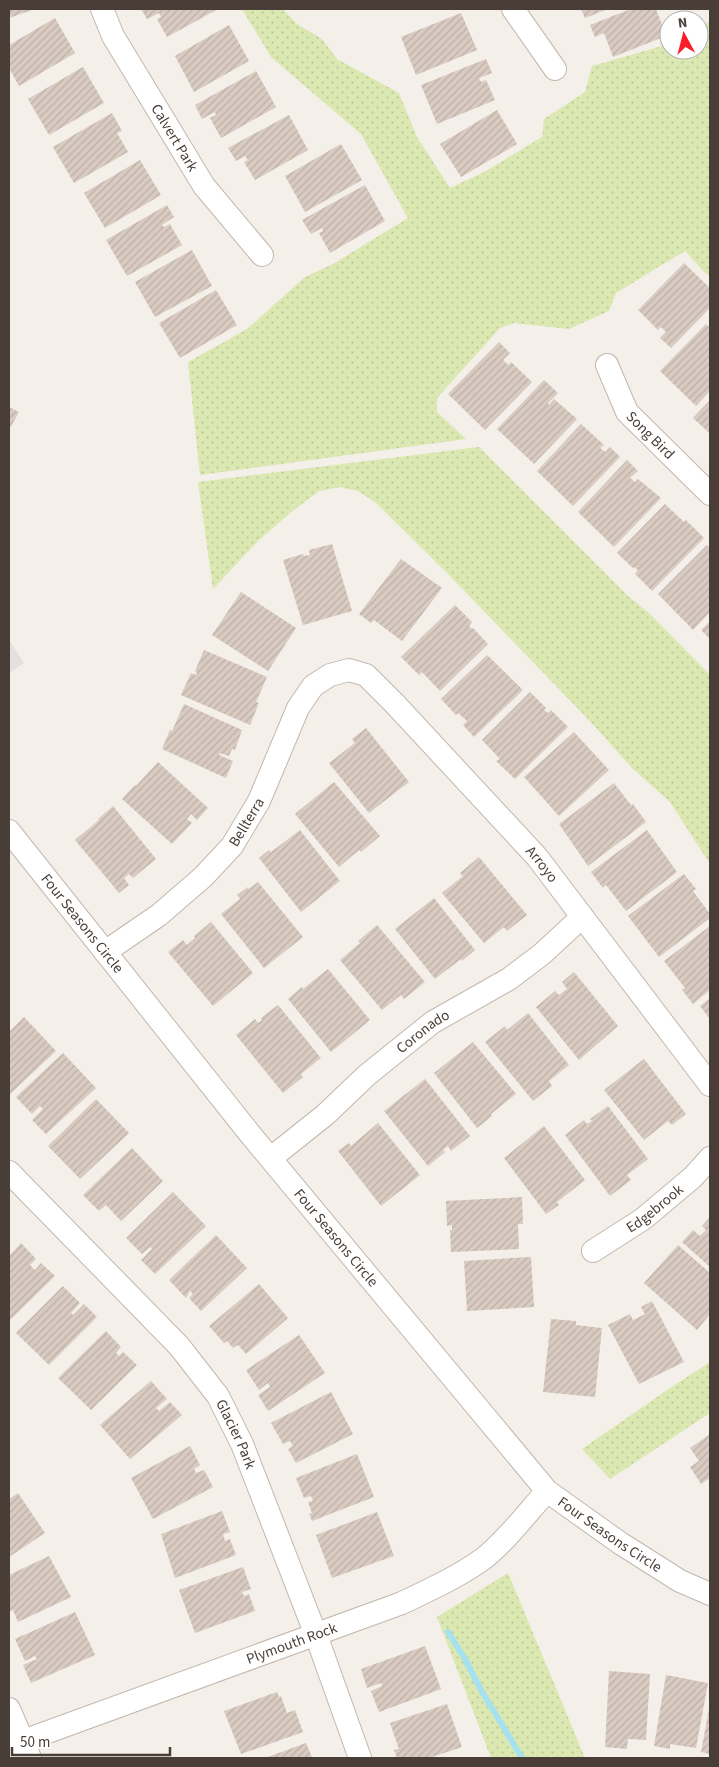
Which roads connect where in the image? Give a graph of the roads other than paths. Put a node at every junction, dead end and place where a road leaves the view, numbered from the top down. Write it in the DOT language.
graph roads {
  1 [pos="102,9"];
  2 [pos="514,9"];
  3 [pos="555,69"];
  4 [pos="262,255"];
  5 [pos="607,365"];
  6 [pos="710,494"];
  7 [pos="350,670"];
  8 [pos="9,830"];
  9 [pos="582,917"];
  10 [pos="105,952"];
  11 [pos="710,1085"];
  12 [pos="271,1158"];
  13 [pos="710,1158"];
  14 [pos="9,1172"];
  15 [pos="594,1251"];
  16 [pos="547,1491"];
  17 [pos="710,1594"];
  18 [pos="316,1635"];
  19 [pos="9,1709"];
  20 [pos="21,1750"];
  21 [pos="360,1758"];
  1 -- 4 [label="street, Calvert Park"];
  2 -- 3 [label="street"];
  5 -- 6 [label="street, Song Bird"];
  7 -- 9 [label="street, Arroyo"];
  7 -- 10 [label="street, Bellterra"];
  8 -- 10 [label="street, Four Seasons Circle"];
  9 -- 11 [label="street, Arroyo"];
  9 -- 12 [label="street, Coronado"];
  10 -- 12 [label="street, Four Seasons Circle"];
  12 -- 16 [label="street, Four Seasons Circle"];
  13 -- 15 [label="street, Edgebrook"];
  14 -- 18 [label="street, Glacier Park"];
  16 -- 17 [label="street, Four Seasons Circle"];
  16 -- 18 [label="street, Plymouth Rock"];
  18 -- 20 [label="street, Plymouth Rock"];
  18 -- 21 [label="street, Glacier Park"];
  19 -- 20 [label="street"];
}
